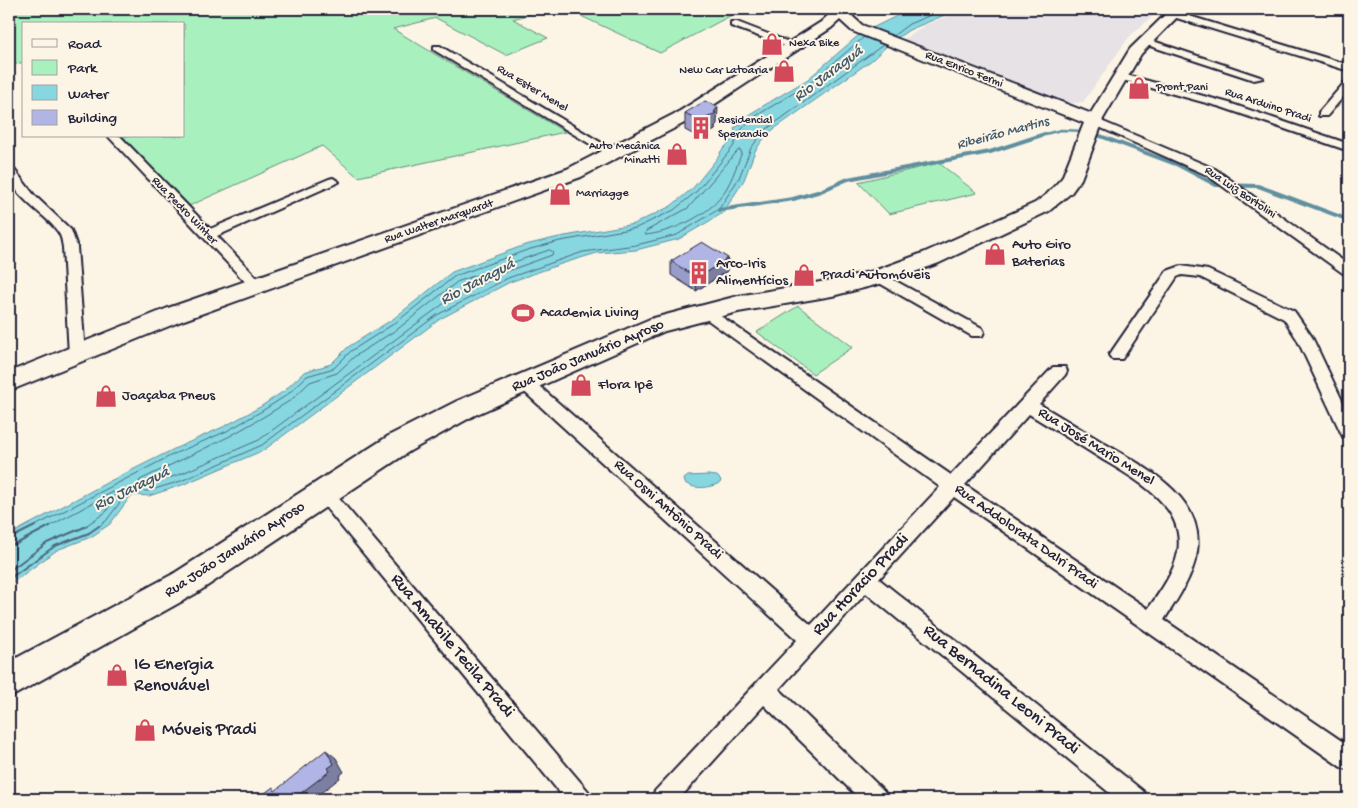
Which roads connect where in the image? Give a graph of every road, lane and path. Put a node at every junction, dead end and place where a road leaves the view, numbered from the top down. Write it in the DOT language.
graph roads {
  1 [pos="818,9"];
  2 [pos="842,9"];
  3 [pos="1176,11"];
  4 [pos="734,24"];
  5 [pos="815,32"];
  6 [pos="1144,41"];
  7 [pos="794,46"];
  8 [pos="438,48"];
  9 [pos="1349,68"];
  10 [pos="1119,76"];
  11 [pos="1258,78"];
  12 [pos="1349,84"];
  13 [pos="1323,114"];
  14 [pos="1091,128"];
  15 [pos="115,138"];
  16 [pos="1349,148"];
  17 [pos="614,154"];
  18 [pos="9,171"];
  19 [pos="333,182"];
  20 [pos="208,235"];
  21 [pos="1349,271"];
  22 [pos="879,276"];
  23 [pos="256,285"];
  24 [pos="706,311"];
  25 [pos="977,332"];
  26 [pos="77,355"];
  27 [pos="1117,355"];
  28 [pos="1059,371"];
  29 [pos="9,382"];
  30 [pos="524,382"];
  31 [pos="1028,404"];
  32 [pos="1349,432"];
  33 [pos="954,487"];
  34 [pos="324,493"];
  35 [pos="866,580"];
  36 [pos="1151,623"];
  37 [pos="811,639"];
  38 [pos="9,681"];
  39 [pos="764,690"];
  40 [pos="1349,759"];
  41 [pos="580,799"];
  42 [pos="663,799"];
  43 [pos="876,799"];
  44 [pos="1135,799"];
  1 -- 2 [label="main road"];
  1 -- 5 [label="main road"];
  2 -- 5 [label="main road, Rua Walter Marquardt"];
  2 -- 14 [label="main road, Rua Enrico Fermi"];
  3 -- 6 [label="main road, Rua João Januário Ayroso"];
  3 -- 9 [label="street"];
  4 -- 7 [label="street"];
  5 -- 7 [label="main road, Rua Walter Marquardt"];
  6 -- 10 [label="main road, Rua João Januário Ayroso"];
  6 -- 11 [label="street"];
  7 -- 17 [label="main road, Rua Walter Marquardt"];
  8 -- 17 [label="street, Rua Ester Menel"];
  10 -- 14 [label="main road, Rua João Januário Ayroso"];
  10 -- 16 [label="street, Rua Arduino Pradi"];
  12 -- 13 [label="street"];
  14 -- 21 [label="street, Rua Luiz Bortolini"];
  14 -- 22 [label="main road, Rua João Januário Ayroso"];
  15 -- 20 [label="street, Rua Pedro Winter"];
  17 -- 23 [label="main road, Rua Walter Marquardt"];
  18 -- 26 [label="street"];
  19 -- 20 [label="street"];
  20 -- 23 [label="street, Rua Pedro Winter"];
  22 -- 24 [label="main road, Rua João Januário Ayroso"];
  22 -- 25 [label="street"];
  23 -- 26 [label="main road, Rua Walter Marquardt"];
  24 -- 30 [label="main road, Rua João Januário Ayroso"];
  24 -- 33 [label="street, Rua Addolorata Dalri Pradi"];
  26 -- 29 [label="main road, Rua Walter Marquardt"];
  27 -- 32 [label="street"];
  28 -- 31 [label="street, Rua Horacio Pradi"];
  30 -- 34 [label="main road, Rua João Januário Ayroso"];
  30 -- 37 [label="street, Rua Osni Antônio Pradi"];
  31 -- 33 [label="street, Rua Horacio Pradi"];
  31 -- 36 [label="street, Rua José Mario Menel"];
  33 -- 35 [label="street, Rua Horacio Pradi"];
  33 -- 36 [label="street, Rua Addolorata Dalri Pradi"];
  34 -- 38 [label="main road, Rua João Januário Ayroso"];
  34 -- 41 [label="street, Rua Amabile Tecila Pradi"];
  35 -- 37 [label="street, Rua Horacio Pradi"];
  35 -- 44 [label="street, Rua Bernadina Leoni Pradi"];
  36 -- 40 [label="street, Rua Addolorata Dalri Pradi"];
  37 -- 39 [label="street, Rua Horacio Pradi"];
  39 -- 42 [label="street, Rua Horacio Pradi"];
  39 -- 43 [label="street"];
}
